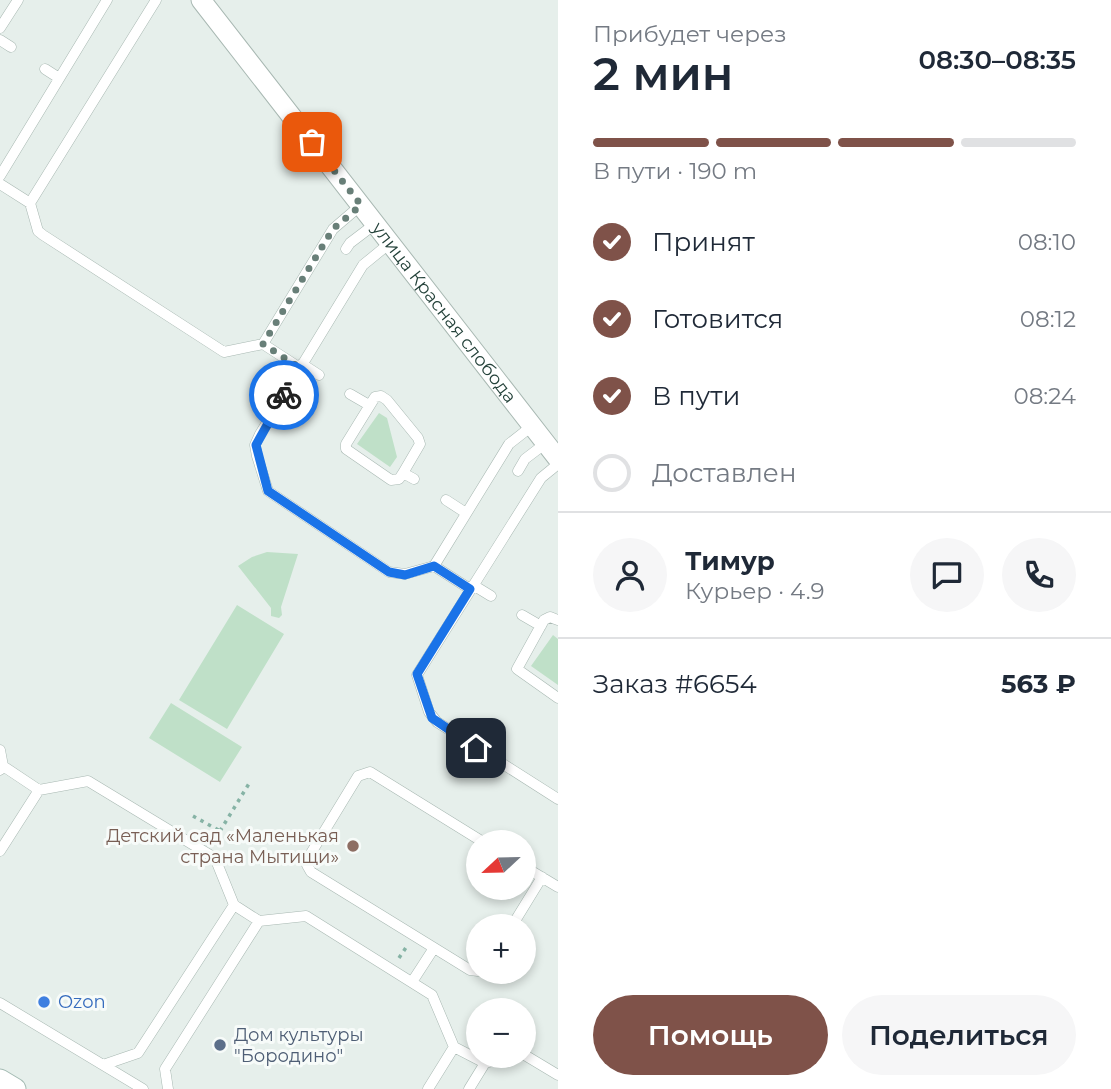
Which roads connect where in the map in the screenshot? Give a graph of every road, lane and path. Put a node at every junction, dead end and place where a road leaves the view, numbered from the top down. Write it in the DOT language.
graph roads {
  1 [pos="18,0"];
  2 [pos="107,0"];
  3 [pos="156,0"];
  4 [pos="201,0"];
  5 [pos="0,28"];
  6 [pos="0,40"];
  7 [pos="11,47"];
  8 [pos="45,69"];
  9 [pos="59,79"];
  10 [pos="0,176"];
  11 [pos="0,184"];
  12 [pos="30,203"];
  13 [pos="361,205"];
  14 [pos="375,223"];
  15 [pos="390,243"];
  16 [pos="346,249"];
  17 [pos="263,344"];
  18 [pos="301,366"];
  19 [pos="319,375"];
  20 [pos="350,394"];
  21 [pos="369,405"];
  22 [pos="532,426"];
  23 [pos="552,451"];
  24 [pos="558,464"];
  25 [pos="518,471"];
  26 [pos="403,472"];
  27 [pos="414,479"];
  28 [pos="446,500"];
  29 [pos="466,513"];
  30 [pos="434,566"];
  31 [pos="471,587"];
  32 [pos="491,596"];
  33 [pos="522,615"];
  34 [pos="558,620"];
  35 [pos="541,626"];
  36 [pos="558,698"];
  37 [pos="0,750"];
  38 [pos="1,769"];
  39 [pos="250,782"];
  40 [pos="39,790"];
  41 [pos="558,799"];
  42 [pos="193,816"];
  43 [pos="220,831"];
  44 [pos="466,831"];
  45 [pos="0,851"];
  46 [pos="207,853"];
  47 [pos="536,874"];
  48 [pos="542,877"];
  49 [pos="558,887"];
  50 [pos="233,905"];
  51 [pos="519,914"];
  52 [pos="259,921"];
  53 [pos="434,948"];
  54 [pos="466,968"];
  55 [pos="412,982"];
  56 [pos="0,1003"];
  57 [pos="454,1046"];
  58 [pos="466,1053"];
  59 [pos="536,1062"];
  60 [pos="103,1065"];
  61 [pos="482,1068"];
  62 [pos="558,1075"];
  63 [pos="0,1080"];
  64 [pos="15,1089"];
  65 [pos="143,1089"];
  66 [pos="168,1089"];
  67 [pos="428,1089"];
  68 [pos="469,1089"];
  1 -- 5 [label="lane"];
  2 -- 9 [label="lane"];
  3 -- 12 [label="lane"];
  4 -- 13 [label="street, улица Красная слобода"];
  6 -- 7 [label="lane"];
  8 -- 9 [label="lane"];
  9 -- 10 [label="lane"];
  11 -- 12 [label="lane"];
  12 -- 17 [label="lane"];
  13 -- 14 [label="street, улица Красная слобода"];
  13 -- 17 [label="lane"];
  14 -- 15 [label="street, улица Красная слобода"];
  14 -- 16 [label="lane"];
  15 -- 18 [label="lane"];
  15 -- 22 [label="street, улица Красная слобода"];
  17 -- 18 [label="lane"];
  18 -- 19 [label="lane"];
  18 -- 30 [label="lane"];
  20 -- 21 [label="lane"];
  21 -- 26 [label="lane"];
  21 -- 26 [label="lane"];
  22 -- 23 [label="street, улица Красная слобода"];
  22 -- 29 [label="lane"];
  23 -- 25 [label="lane"];
  24 -- 31 [label="lane"];
  26 -- 27 [label="lane"];
  28 -- 29 [label="lane"];
  29 -- 30 [label="lane"];
  30 -- 31 [label="lane"];
  31 -- 32 [label="lane"];
  31 -- 41 [label="lane"];
  33 -- 35 [label="lane"];
  34 -- 35 [label="lane"];
  35 -- 36 [label="lane"];
  37 -- 38 [label="lane"];
  38 -- 40 [label="lane"];
  39 -- 43 [label="path"];
  40 -- 45 [label="lane"];
  40 -- 46 [label="lane"];
  42 -- 43 [label="path"];
  43 -- 46 [label="path"];
  44 -- 53 [label="lane"];
  46 -- 50 [label="lane"];
  47 -- 48 [label="lane"];
  48 -- 49 [label="lane"];
  48 -- 51 [label="lane"];
  50 -- 52 [label="lane"];
  50 -- 60 [label="lane"];
  52 -- 55 [label="lane"];
  52 -- 66 [label="lane"];
  53 -- 54 [label="lane"];
  53 -- 55 [label="lane"];
  55 -- 57 [label="lane"];
  56 -- 60 [label="lane"];
  57 -- 58 [label="lane"];
  57 -- 67 [label="lane"];
  59 -- 62 [label="lane"];
  60 -- 65 [label="lane"];
  61 -- 68 [label="lane"];
  63 -- 64 [label="main road"];
}
